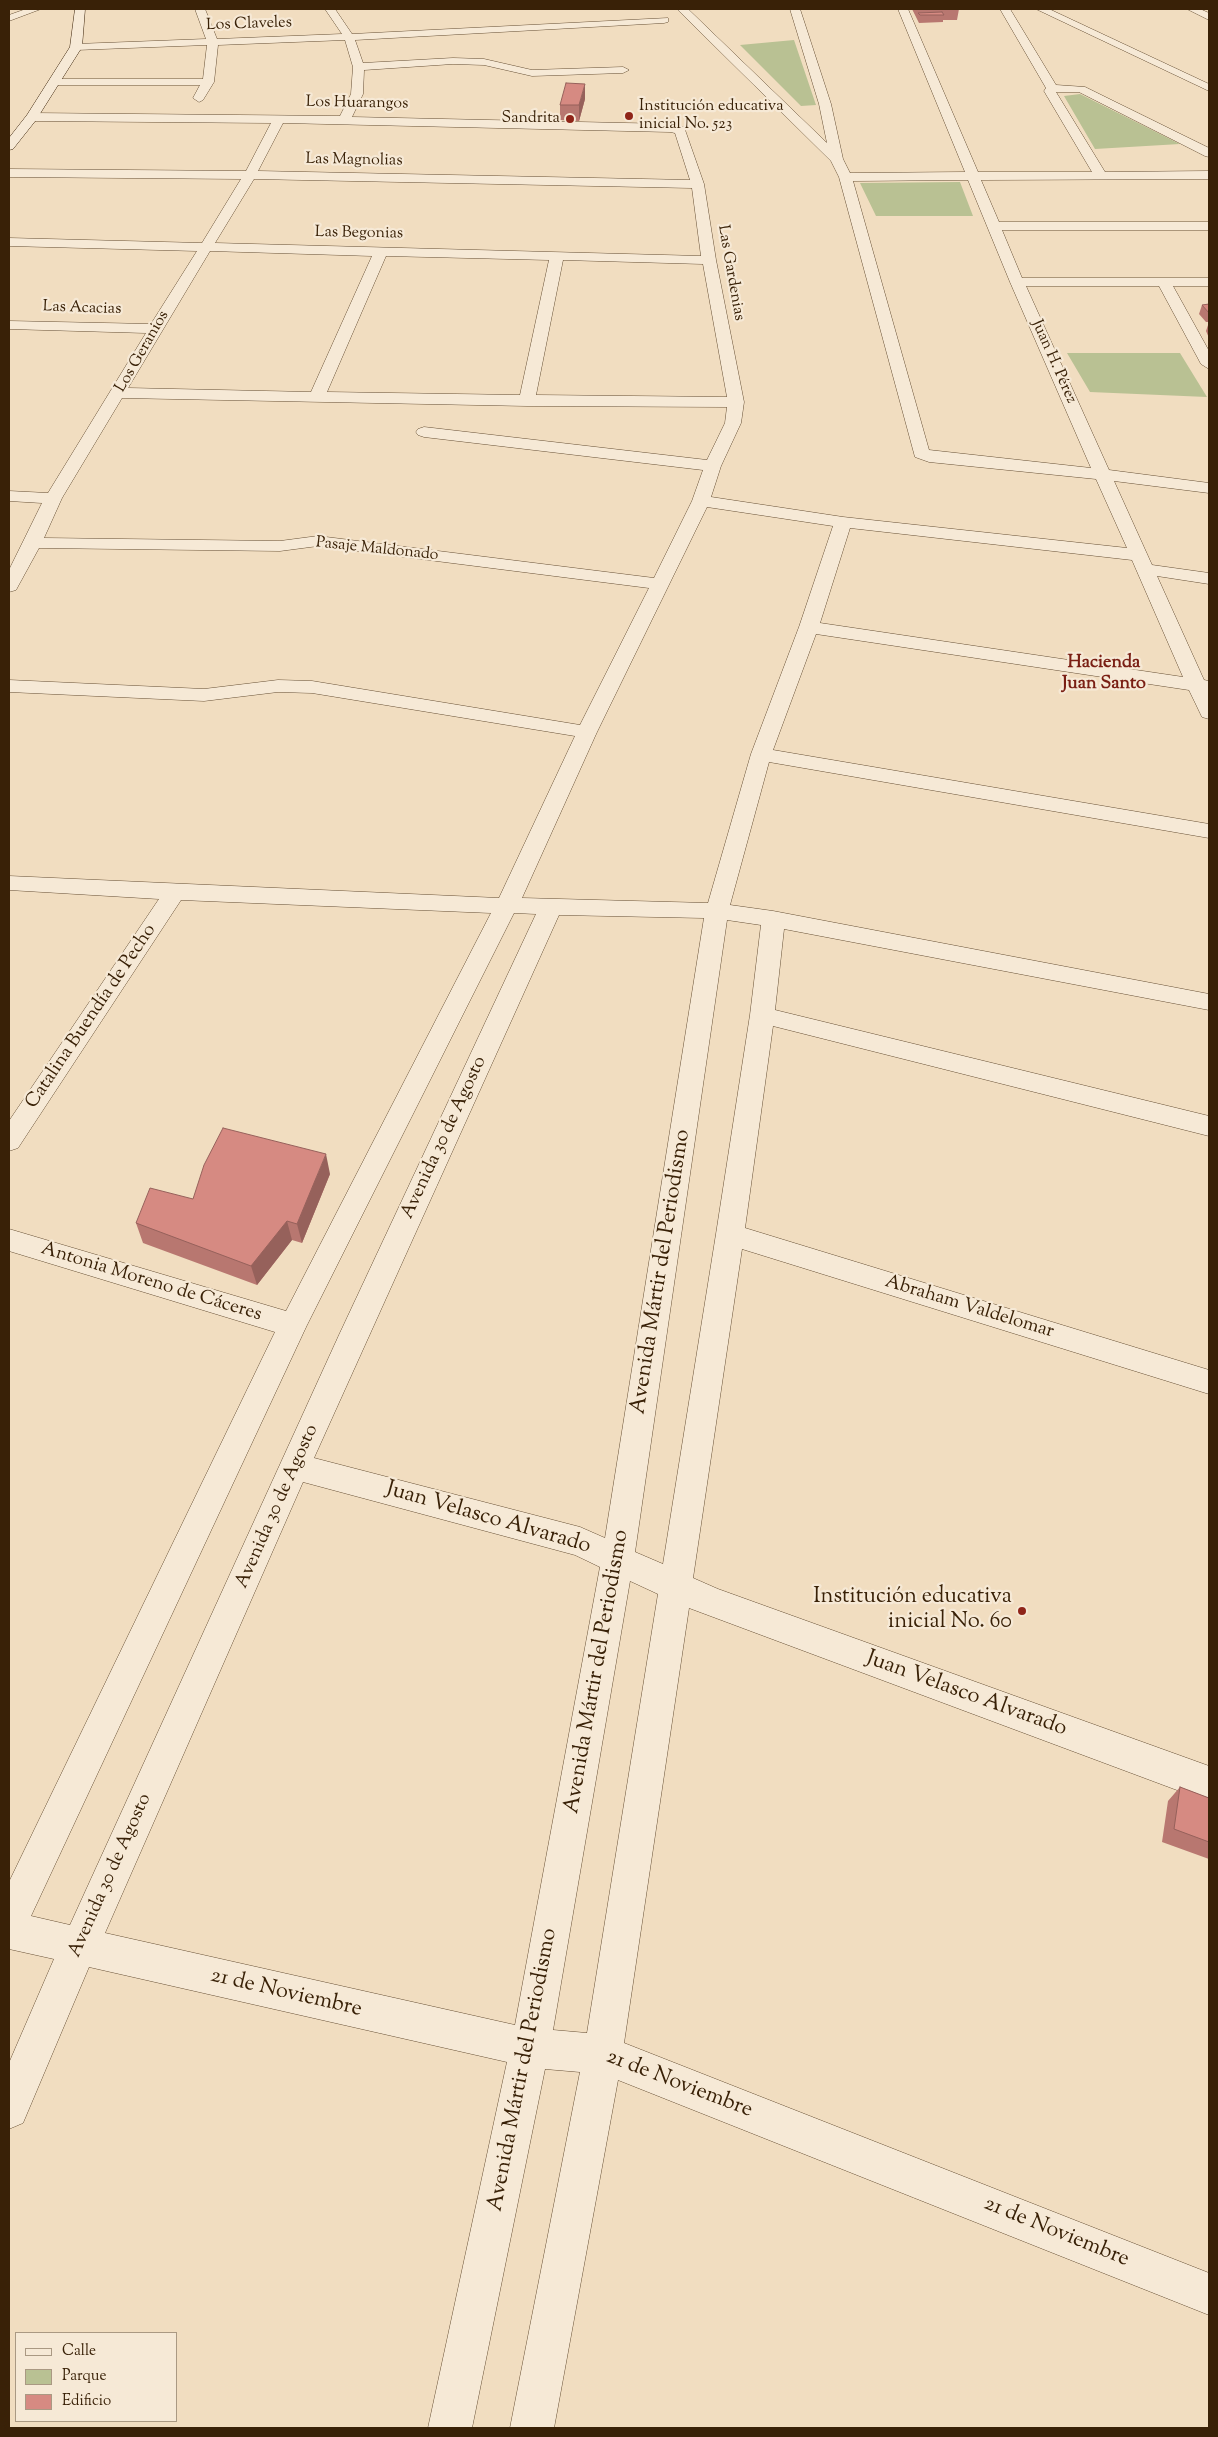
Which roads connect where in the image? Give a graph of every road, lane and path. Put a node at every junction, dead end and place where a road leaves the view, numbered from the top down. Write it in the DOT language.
graph roads {
  1 [pos="36,9"];
  2 [pos="80,9"];
  3 [pos="200,9"];
  4 [pos="330,9"];
  5 [pos="682,9"];
  6 [pos="795,9"];
  7 [pos="903,9"];
  8 [pos="1005,9"];
  9 [pos="1040,9"];
  10 [pos="1192,9"];
  11 [pos="1209,17"];
  12 [pos="9,18"];
  13 [pos="664,20"];
  14 [pos="349,37"];
  15 [pos="213,43"];
  16 [pos="76,47"];
  17 [pos="359,67"];
  18 [pos="623,70"];
  19 [pos="55,82"];
  20 [pos="208,82"];
  21 [pos="1052,88"];
  22 [pos="1209,88"];
  23 [pos="32,117"];
  24 [pos="189,117"];
  25 [pos="279,119"];
  26 [pos="344,120"];
  27 [pos="680,130"];
  28 [pos="9,146"];
  29 [pos="1209,152"];
  30 [pos="837,159"];
  31 [pos="9,173"];
  32 [pos="250,175"];
  33 [pos="1209,175"];
  34 [pos="1101,176"];
  35 [pos="845,177"];
  36 [pos="973,177"];
  37 [pos="698,184"];
  38 [pos="994,226"];
  39 [pos="1209,226"];
  40 [pos="9,242"];
  41 [pos="206,248"];
  42 [pos="381,252"];
  43 [pos="557,256"];
  44 [pos="709,260"];
  45 [pos="1163,281"];
  46 [pos="1018,282"];
  47 [pos="1209,282"];
  48 [pos="9,326"];
  49 [pos="155,329"];
  50 [pos="1209,364"];
  51 [pos="119,393"];
  52 [pos="317,397"];
  53 [pos="527,401"];
  54 [pos="736,402"];
  55 [pos="424,432"];
  56 [pos="713,466"];
  57 [pos="1102,474"];
  58 [pos="1209,488"];
  59 [pos="9,496"];
  60 [pos="54,498"];
  61 [pos="701,501"];
  62 [pos="843,522"];
  63 [pos="33,543"];
  64 [pos="1141,562"];
  65 [pos="1209,578"];
  66 [pos="659,584"];
  67 [pos="9,586"];
  68 [pos="809,627"];
  69 [pos="9,686"];
  70 [pos="1203,686"];
  71 [pos="1209,713"];
  72 [pos="586,732"];
  73 [pos="761,754"];
  74 [pos="1209,831"];
  75 [pos="9,883"];
  76 [pos="175,892"];
  77 [pos="507,905"];
  78 [pos="551,906"];
  79 [pos="717,911"];
  80 [pos="773,919"];
  81 [pos="1209,1002"];
  82 [pos="762,1015"];
  83 [pos="1209,1126"];
  84 [pos="9,1141"];
  85 [pos="730,1234"];
  86 [pos="9,1240"];
  87 [pos="293,1325"];
  88 [pos="1209,1382"];
  89 [pos="297,1467"];
  90 [pos="618,1559"];
  91 [pos="674,1584"];
  92 [pos="1209,1784"];
  93 [pos="9,1922"];
  94 [pos="9,1930"];
  95 [pos="79,1947"];
  96 [pos="530,2048"];
  97 [pos="603,2054"];
  98 [pos="9,2109"];
  99 [pos="1209,2294"];
  100 [pos="450,2428"];
  101 [pos="532,2428"];
  1 -- 12 [label="street"];
  2 -- 16 [label="street"];
  3 -- 15 [label="street"];
  4 -- 14 [label="street"];
  5 -- 30 [label="street"];
  6 -- 30 [label="street"];
  7 -- 36 [label="street, Juan H. Pérez"];
  8 -- 21 [label="street"];
  9 -- 22 [label="street"];
  10 -- 11 [label="street"];
  13 -- 14 [label="street, Los Claveles"];
  14 -- 15 [label="street, Los Claveles"];
  14 -- 17 [label="street"];
  15 -- 16 [label="street, Los Claveles"];
  15 -- 20 [label="street"];
  16 -- 19 [label="street"];
  17 -- 18 [label="street"];
  17 -- 26 [label="street"];
  19 -- 20 [label="street"];
  19 -- 23 [label="street"];
  20 -- 24 [label="street"];
  21 -- 29 [label="street"];
  21 -- 34 [label="street"];
  23 -- 24 [label="street, Los Huarangos"];
  23 -- 28 [label="street"];
  24 -- 25 [label="street, Los Huarangos"];
  25 -- 26 [label="street, Los Huarangos"];
  25 -- 32 [label="street, Los Geranios"];
  26 -- 27 [label="street, Los Huarangos"];
  27 -- 37 [label="street, Las Gardenias"];
  30 -- 35 [label="street"];
  31 -- 32 [label="street, Las Magnolias"];
  32 -- 37 [label="street, Las Magnolias"];
  32 -- 41 [label="street, Los Geranios"];
  33 -- 34 [label="street"];
  34 -- 36 [label="street"];
  35 -- 36 [label="street"];
  35 -- 57 [label="street"];
  36 -- 38 [label="street, Juan H. Pérez"];
  37 -- 44 [label="street, Las Gardenias"];
  38 -- 39 [label="street"];
  38 -- 46 [label="street, Juan H. Pérez"];
  40 -- 41 [label="street, Las Begonias"];
  41 -- 42 [label="street, Las Begonias"];
  41 -- 49 [label="street, Los Geranios"];
  42 -- 43 [label="street, Las Begonias"];
  42 -- 52 [label="street"];
  43 -- 44 [label="street, Las Begonias"];
  43 -- 53 [label="street"];
  44 -- 54 [label="street, Las Gardenias"];
  45 -- 46 [label="street"];
  45 -- 47 [label="street"];
  45 -- 50 [label="street"];
  46 -- 57 [label="street, Juan H. Pérez"];
  48 -- 49 [label="street, Las Acacias"];
  49 -- 51 [label="street, Los Geranios"];
  51 -- 52 [label="street"];
  51 -- 60 [label="street, Los Geranios"];
  52 -- 53 [label="street"];
  53 -- 54 [label="street"];
  54 -- 56 [label="street, Las Gardenias"];
  55 -- 56 [label="street"];
  56 -- 61 [label="street, Las Gardenias"];
  57 -- 58 [label="street"];
  57 -- 64 [label="street, Juan H. Pérez"];
  59 -- 60 [label="street"];
  60 -- 63 [label="street, Los Geranios"];
  61 -- 62 [label="street"];
  61 -- 66 [label="street, Las Gardenias"];
  62 -- 64 [label="street"];
  62 -- 68 [label="street, Avenida Mártir del Periodismo"];
  63 -- 66 [label="street, Pasaje Maldonado"];
  63 -- 67 [label="street, Los Geranios"];
  64 -- 65 [label="street"];
  64 -- 70 [label="street, Juan H. Pérez"];
  66 -- 72 [label="street, Las Gardenias"];
  68 -- 70 [label="street"];
  68 -- 73 [label="street, Avenida Mártir del Periodismo"];
  69 -- 72 [label="street"];
  70 -- 71 [label="street, Juan H. Pérez"];
  72 -- 77 [label="street, Las Gardenias"];
  73 -- 74 [label="street"];
  73 -- 79 [label="street, Avenida Mártir del Periodismo"];
  75 -- 76 [label="street"];
  76 -- 77 [label="street"];
  76 -- 84 [label="street, Catalina Buendía de Pecho"];
  77 -- 78 [label="street"];
  77 -- 87 [label="street"];
  78 -- 79 [label="street"];
  78 -- 89 [label="street, Avenida 30 de Agosto"];
  79 -- 80 [label="street"];
  79 -- 90 [label="street, Avenida Mártir del Periodismo"];
  80 -- 81 [label="street"];
  80 -- 82 [label="street"];
  82 -- 83 [label="street"];
  82 -- 85 [label="street"];
  85 -- 88 [label="street, Abraham Valdelomar"];
  85 -- 91 [label="street"];
  86 -- 87 [label="street, Antonia Moreno de Cáceres"];
  87 -- 93 [label="street"];
  89 -- 90 [label="street, Juan Velasco Alvarado"];
  89 -- 95 [label="street, Avenida 30 de Agosto"];
  90 -- 91 [label="street, Juan Velasco Alvarado"];
  90 -- 96 [label="street, Avenida Mártir del Periodismo"];
  91 -- 92 [label="street, Juan Velasco Alvarado"];
  91 -- 97 [label="street"];
  94 -- 95 [label="street, 21 de Noviembre"];
  95 -- 96 [label="street, 21 de Noviembre"];
  95 -- 98 [label="street, Avenida 30 de Agosto"];
  96 -- 97 [label="street, 21 de Noviembre"];
  96 -- 100 [label="street, Avenida Mártir del Periodismo"];
  97 -- 99 [label="street, 21 de Noviembre"];
  97 -- 101 [label="street"];
}
